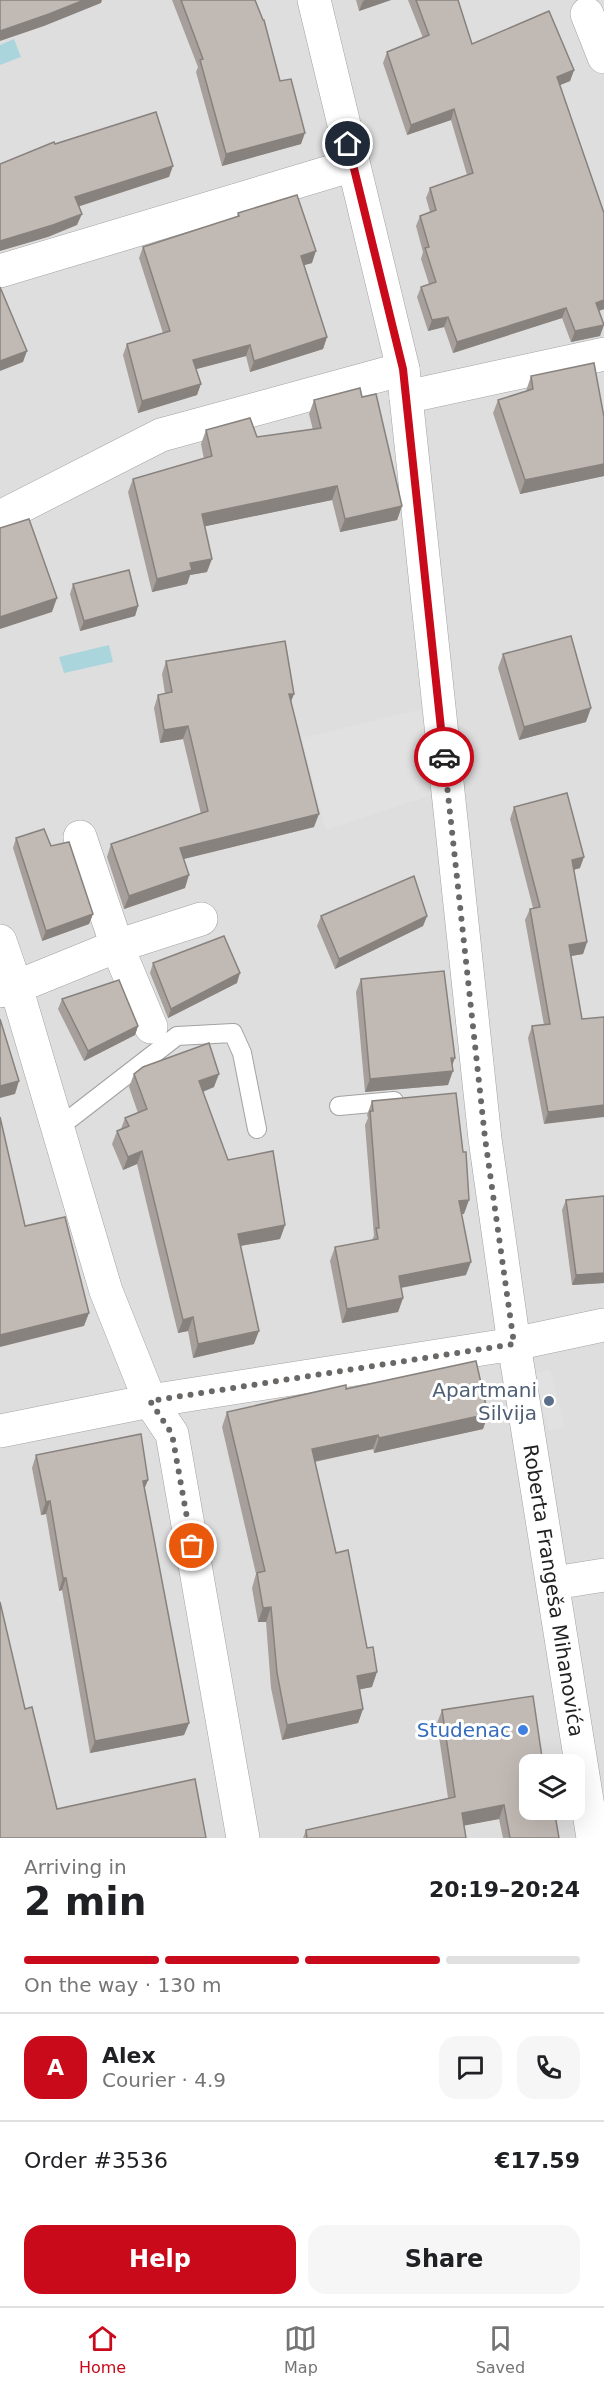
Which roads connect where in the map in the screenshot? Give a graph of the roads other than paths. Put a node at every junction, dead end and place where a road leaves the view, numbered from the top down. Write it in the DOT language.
graph roads {
  1 [pos="314,0"];
  2 [pos="587,14"];
  3 [pos="604,57"];
  4 [pos="353,165"];
  5 [pos="0,271"];
  6 [pos="604,354"];
  7 [pos="404,383"];
  8 [pos="0,518"];
  9 [pos="80,837"];
  10 [pos="201,919"];
  11 [pos="0,941"];
  12 [pos="117,946"];
  13 [pos="8,989"];
  14 [pos="151,1027"];
  15 [pos="409,1100"];
  16 [pos="339,1106"];
  17 [pos="58,1128"];
  18 [pos="257,1129"];
  19 [pos="604,1325"];
  20 [pos="514,1344"];
  21 [pos="150,1401"];
  22 [pos="0,1431"];
  23 [pos="604,1575"];
  24 [pos="554,1583"];
  25 [pos="243,1838"];
  26 [pos="593,1838"];
  1 -- 4 [label="street, Roberta Frangeša Mihanovića"];
  2 -- 3 [label="street"];
  4 -- 5 [label="street"];
  4 -- 7 [label="street, Roberta Frangeša Mihanovića"];
  6 -- 7 [label="street"];
  7 -- 8 [label="street"];
  7 -- 20 [label="street, Roberta Frangeša Mihanovića"];
  9 -- 12 [label="street"];
  10 -- 12 [label="street"];
  11 -- 13 [label="street"];
  12 -- 13 [label="street"];
  12 -- 14 [label="street"];
  13 -- 17 [label="street"];
  15 -- 16 [label="lane"];
  17 -- 18 [label="lane"];
  17 -- 21 [label="street"];
  19 -- 20 [label="street"];
  20 -- 21 [label="street"];
  20 -- 24 [label="street, Roberta Frangeša Mihanovića"];
  21 -- 22 [label="street"];
  21 -- 25 [label="street"];
  23 -- 24 [label="street"];
  24 -- 26 [label="street, Roberta Frangeša Mihanovića"];
}
